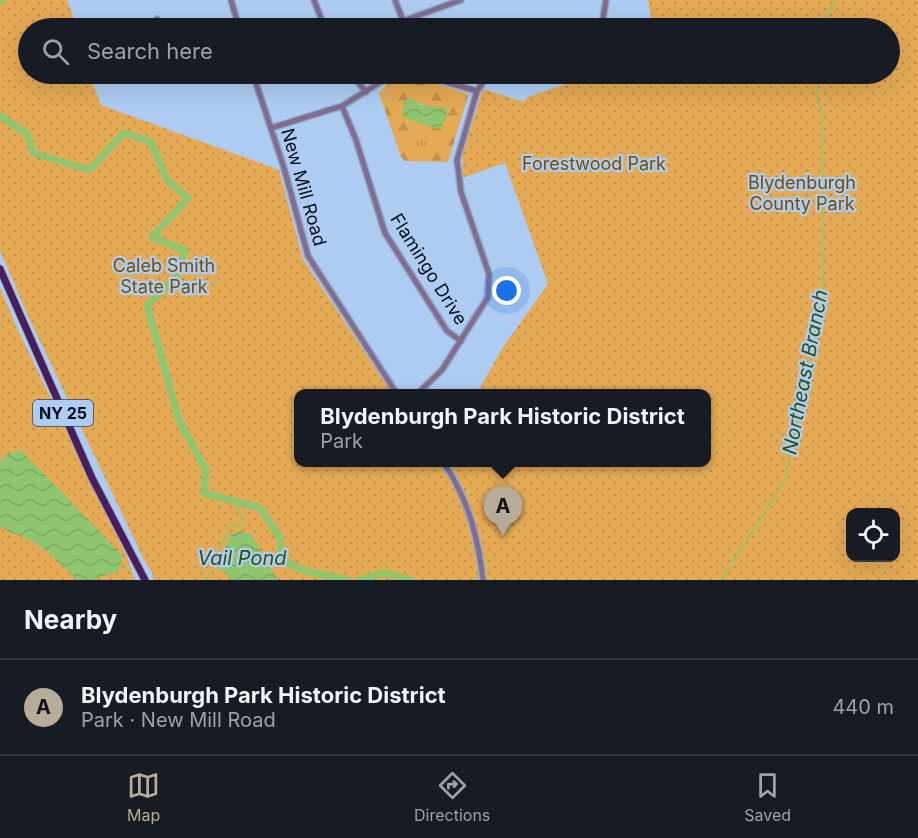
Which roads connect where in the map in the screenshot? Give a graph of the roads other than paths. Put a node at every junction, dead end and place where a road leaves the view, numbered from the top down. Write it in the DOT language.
graph roads {
  1 [pos="231,0"];
  2 [pos="314,0"];
  3 [pos="395,0"];
  4 [pos="461,0"];
  5 [pos="606,0"];
  6 [pos="236,18"];
  7 [pos="321,18"];
  8 [pos="403,18"];
  9 [pos="412,18"];
  10 [pos="603,18"];
  11 [pos="256,84"];
  12 [pos="359,84"];
  13 [pos="378,84"];
  14 [pos="453,84"];
  15 [pos="482,84"];
  16 [pos="477,91"];
  17 [pos="366,92"];
  18 [pos="342,106"];
  19 [pos="271,128"];
  20 [pos="0,269"];
  21 [pos="461,341"];
  22 [pos="394,389"];
  23 [pos="421,389"];
  24 [pos="446,467"];
  25 [pos="145,580"];
  26 [pos="483,580"];
  1 -- 6 [label="street"];
  2 -- 7 [label="street"];
  3 -- 8 [label="street"];
  4 -- 9 [label="street"];
  5 -- 10 [label="street"];
  11 -- 19 [label="street, New Mill Road"];
  12 -- 17 [label="street"];
  13 -- 17 [label="street"];
  14 -- 16 [label="street"];
  15 -- 16 [label="street"];
  16 -- 21 [label="street"];
  17 -- 18 [label="street"];
  18 -- 19 [label="street"];
  18 -- 21 [label="street, Flamingo Drive"];
  19 -- 22 [label="street, New Mill Road"];
  20 -- 25 [label="main road, NY 25"];
  21 -- 23 [label="street"];
  24 -- 26 [label="street"];
}
